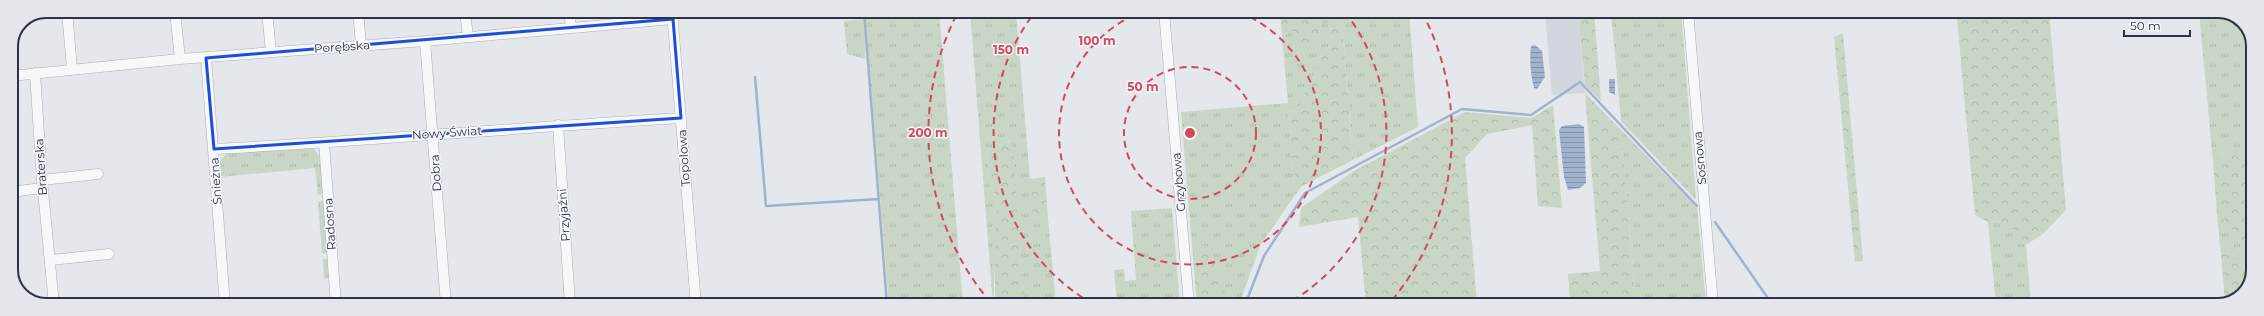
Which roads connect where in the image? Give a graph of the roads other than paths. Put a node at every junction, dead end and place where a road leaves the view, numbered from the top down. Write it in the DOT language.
graph roads {
  1 [pos="68,18"];
  2 [pos="176,18"];
  3 [pos="268,18"];
  4 [pos="359,18"];
  5 [pos="466,18"];
  6 [pos="570,18"];
  7 [pos="647,18"];
  8 [pos="672,18"];
  9 [pos="1165,18"];
  10 [pos="1689,18"];
  11 [pos="571,27"];
  12 [pos="468,37"];
  13 [pos="424,41"];
  14 [pos="361,45"];
  15 [pos="271,52"];
  16 [pos="206,58"];
  17 [pos="180,59"];
  18 [pos="72,69"];
  19 [pos="35,74"];
  20 [pos="18,75"];
  21 [pos="681,118"];
  22 [pos="558,125"];
  23 [pos="433,133"];
  24 [pos="324,143"];
  25 [pos="214,149"];
  26 [pos="98,174"];
  27 [pos="42,184"];
  28 [pos="18,190"];
  29 [pos="109,254"];
  30 [pos="51,260"];
  31 [pos="54,298"];
  32 [pos="225,298"];
  33 [pos="335,298"];
  34 [pos="445,298"];
  35 [pos="570,298"];
  36 [pos="695,298"];
  37 [pos="1188,298"];
  38 [pos="1712,298"];
  1 -- 18 [label="street"];
  2 -- 17 [label="street"];
  3 -- 15 [label="street"];
  4 -- 14 [label="street"];
  5 -- 12 [label="street"];
  6 -- 11 [label="street"];
  7 -- 11 [label="street, Porębska"];
  8 -- 21 [label="street, Topolowa"];
  9 -- 37 [label="street, Grzybowa"];
  10 -- 38 [label="street, Sosnowa"];
  11 -- 12 [label="street, Porębska"];
  12 -- 13 [label="street, Porębska"];
  13 -- 14 [label="street, Porębska"];
  13 -- 23 [label="street, Dobra"];
  14 -- 15 [label="street, Porębska"];
  15 -- 16 [label="street, Porębska"];
  16 -- 17 [label="street, Porębska"];
  16 -- 25 [label="street, Śnieżna"];
  17 -- 18 [label="street, Porębska"];
  18 -- 19 [label="street, Porębska"];
  19 -- 20 [label="street, Porębska"];
  19 -- 27 [label="street, Braterska"];
  21 -- 22 [label="street, Nowy Świat"];
  21 -- 36 [label="street, Topolowa"];
  22 -- 23 [label="street, Nowy Świat"];
  22 -- 35 [label="street, Przyjaźni"];
  23 -- 24 [label="street, Nowy Świat"];
  23 -- 34 [label="street, Dobra"];
  24 -- 25 [label="street, Nowy Świat"];
  24 -- 33 [label="street, Radosna"];
  25 -- 32 [label="street, Śnieżna"];
  26 -- 27 [label="street"];
  27 -- 28 [label="street"];
  27 -- 30 [label="street, Braterska"];
  29 -- 30 [label="street"];
  30 -- 31 [label="street, Braterska"];
}
